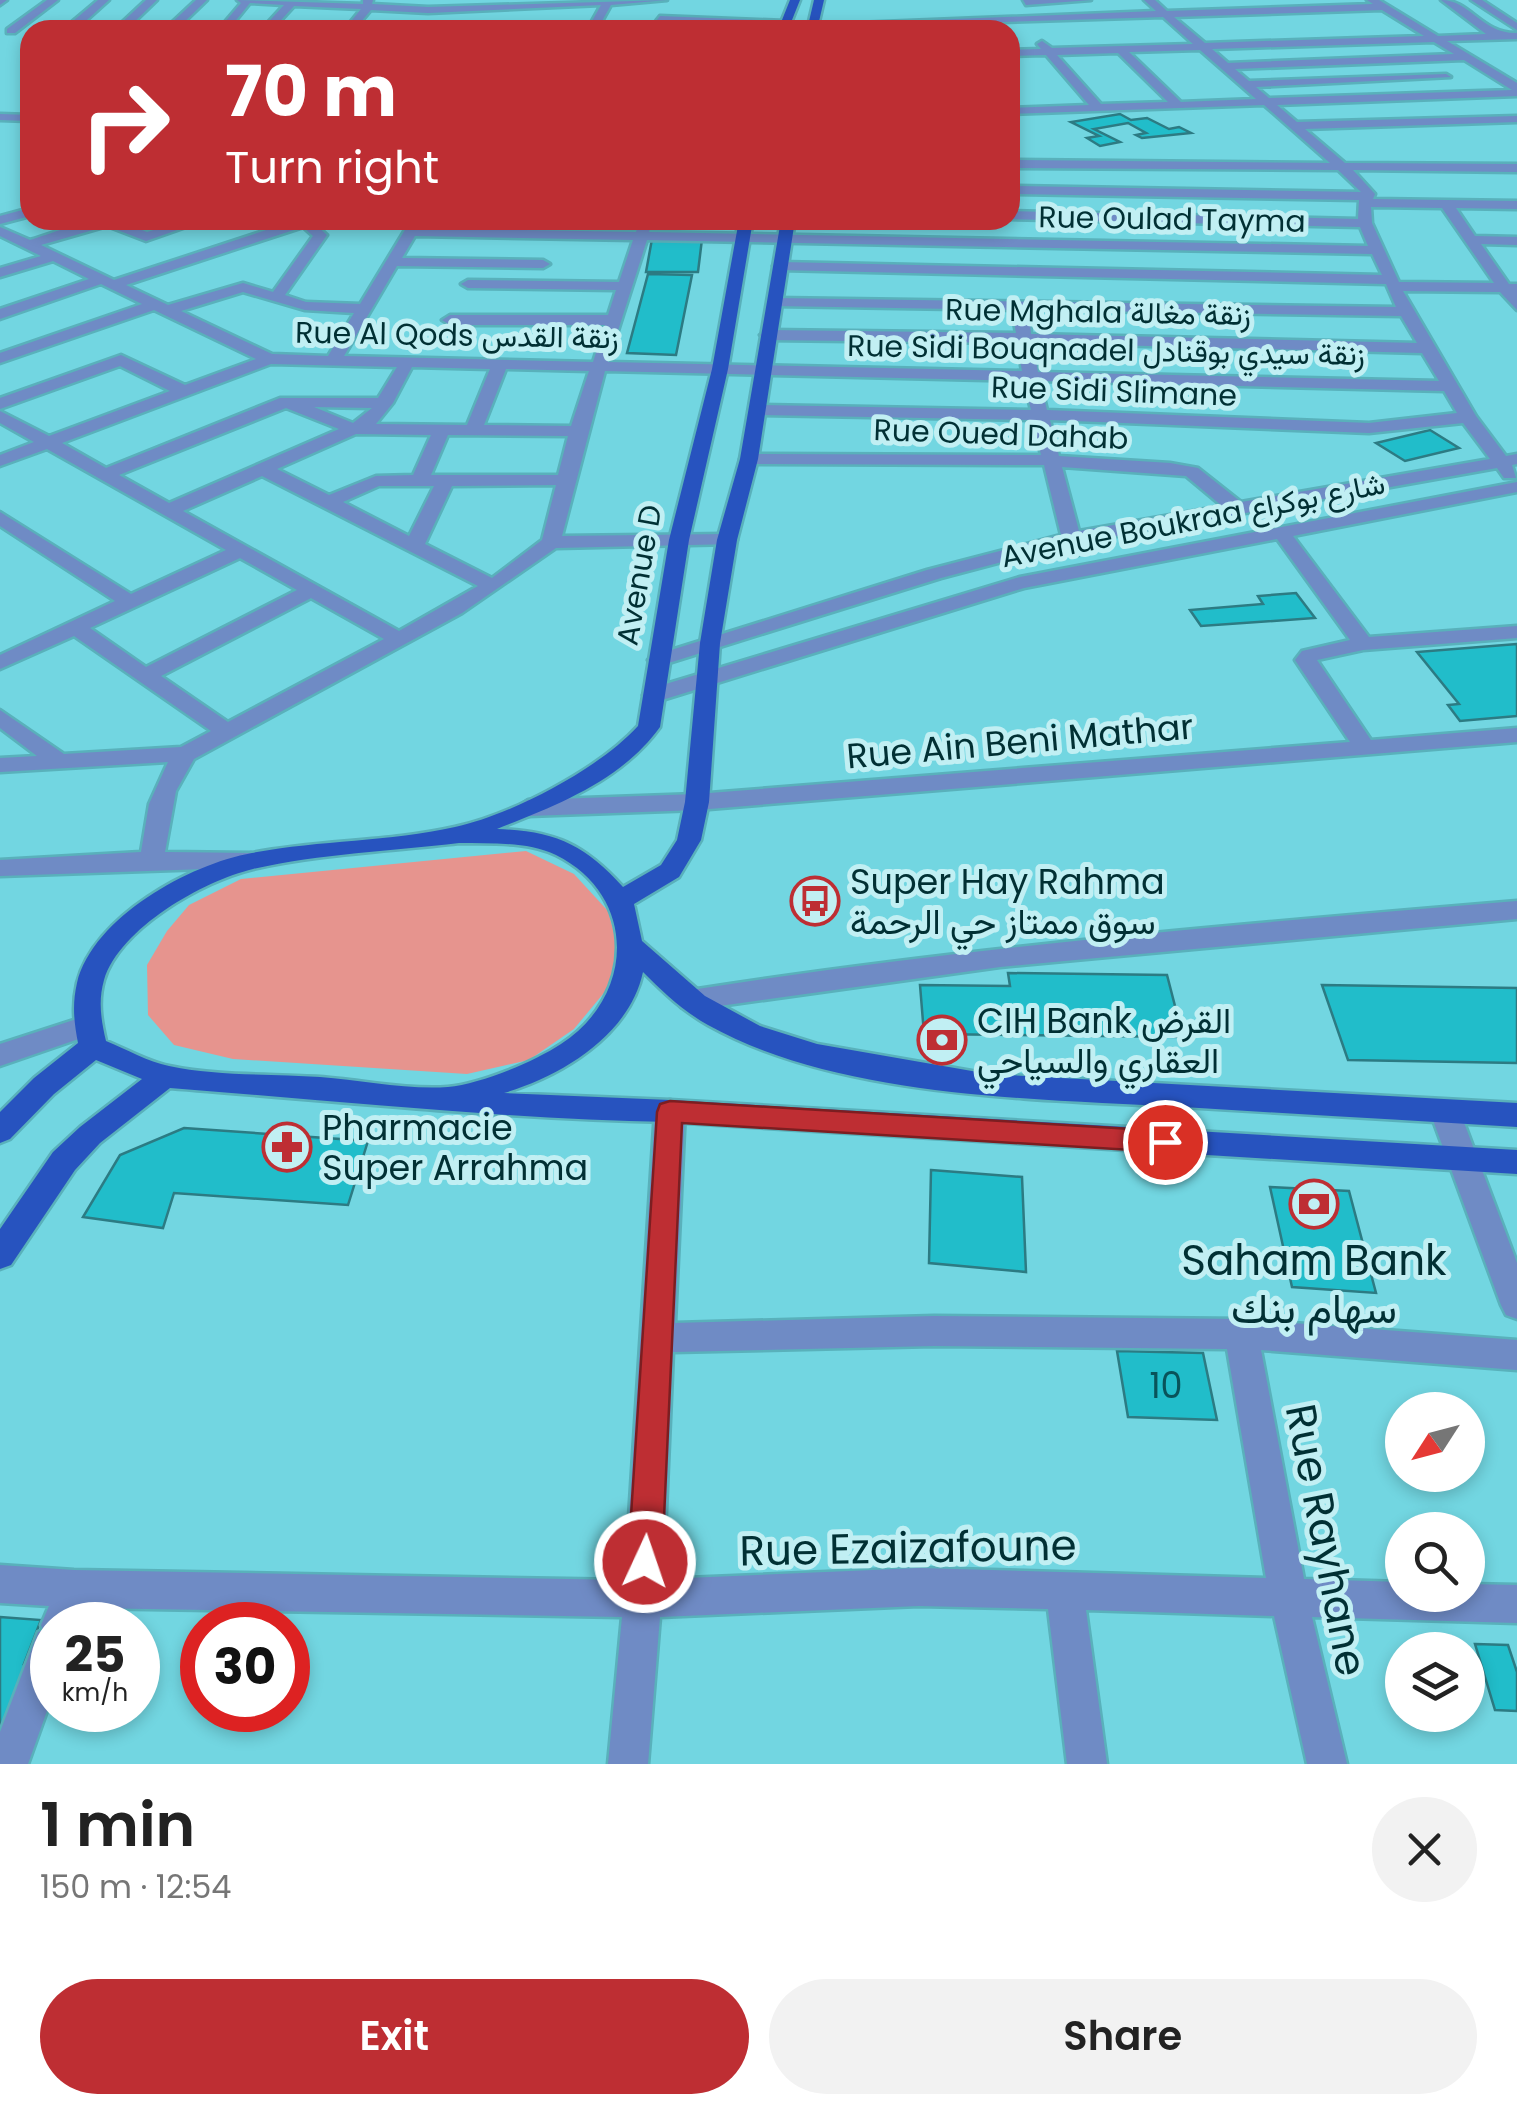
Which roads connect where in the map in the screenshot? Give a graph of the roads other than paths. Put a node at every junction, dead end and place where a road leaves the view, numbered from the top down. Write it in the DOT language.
graph roads {
  1 [pos="53,0"];
  2 [pos="104,0"];
  3 [pos="152,0"];
  4 [pos="202,0"];
  5 [pos="245,0"];
  6 [pos="519,0"];
  7 [pos="662,0"];
  8 [pos="672,0"];
  9 [pos="1086,0"];
  10 [pos="1149,0"];
  11 [pos="1209,0"];
  12 [pos="1264,0"];
  13 [pos="1372,0"];
  14 [pos="1446,0"];
  15 [pos="608,2"];
  16 [pos="1016,2"];
  17 [pos="1480,2"];
  18 [pos="336,3"];
  19 [pos="368,3"];
  20 [pos="290,4"];
  21 [pos="818,4"];
  22 [pos="980,4"];
  23 [pos="1500,4"];
  24 [pos="551,5"];
  25 [pos="1384,7"];
  26 [pos="499,8"];
  27 [pos="835,8"];
  28 [pos="1346,9"];
  29 [pos="401,10"];
  30 [pos="452,10"];
  31 [pos="1279,11"];
  32 [pos="1257,12"];
  33 [pos="1226,13"];
  34 [pos="1168,15"];
  35 [pos="328,18"];
  36 [pos="544,18"];
  37 [pos="1105,18"];
  38 [pos="491,19"];
  39 [pos="660,19"];
  40 [pos="1511,19"];
  41 [pos="22,20"];
  42 [pos="81,20"];
  43 [pos="131,20"];
  44 [pos="181,20"];
  45 [pos="275,20"];
  46 [pos="390,20"];
  47 [pos="441,20"];
  48 [pos="690,20"];
  49 [pos="998,20"];
  50 [pos="1517,27"];
  51 [pos="1185,30"];
  52 [pos="1204,30"];
  53 [pos="1166,31"];
  54 [pos="1052,35"];
  55 [pos="1496,36"];
  56 [pos="1517,36"];
  57 [pos="1439,40"];
  58 [pos="1394,41"];
  59 [pos="1300,44"];
  60 [pos="1203,47"];
  61 [pos="1120,49"];
  62 [pos="1050,52"];
  63 [pos="1020,53"];
  64 [pos="1466,58"];
  65 [pos="1420,59"];
  66 [pos="1324,62"];
  67 [pos="1225,66"];
  68 [pos="1446,77"];
  69 [pos="1350,80"];
  70 [pos="1246,84"];
  71 [pos="1517,91"];
  72 [pos="1471,95"];
  73 [pos="1372,98"];
  74 [pos="1344,100"];
  75 [pos="1268,104"];
  76 [pos="1178,106"];
  77 [pos="1098,108"];
  78 [pos="1020,111"];
  79 [pos="1517,118"];
  80 [pos="1373,123"];
  81 [pos="1293,126"];
  82 [pos="1020,154"];
  83 [pos="1020,164"];
  84 [pos="1034,164"];
  85 [pos="1343,168"];
  86 [pos="1428,168"];
  87 [pos="1517,168"];
  88 [pos="1020,190"];
  89 [pos="1366,200"];
  90 [pos="1446,204"];
  91 [pos="1480,204"];
  92 [pos="1517,205"];
  93 [pos="1020,215"];
  94 [pos="1364,223"];
  95 [pos="76,230"];
  96 [pos="131,230"];
  97 [pos="161,230"];
  98 [pos="280,230"];
  99 [pos="315,230"];
  100 [pos="415,230"];
  101 [pos="444,230"];
  102 [pos="503,230"];
  103 [pos="558,230"];
  104 [pos="643,230"];
  105 [pos="744,230"];
  106 [pos="787,230"];
  107 [pos="816,230"];
  108 [pos="1002,230"];
  109 [pos="0,231"];
  110 [pos="146,237"];
  111 [pos="1473,240"];
  112 [pos="1517,242"];
  113 [pos="1007,243"];
  114 [pos="31,244"];
  115 [pos="161,244"];
  116 [pos="1378,250"];
  117 [pos="176,252"];
  118 [pos="56,256"];
  119 [pos="191,259"];
  120 [pos="396,262"];
  121 [pos="478,263"];
  122 [pos="544,264"];
  123 [pos="780,266"];
  124 [pos="1010,273"];
  125 [pos="0,274"];
  126 [pos="110,282"];
  127 [pos="1394,283"];
  128 [pos="468,284"];
  129 [pos="536,286"];
  130 [pos="625,286"];
  131 [pos="1511,288"];
  132 [pos="276,298"];
  133 [pos="774,302"];
  134 [pos="1017,304"];
  135 [pos="1517,306"];
  136 [pos="160,308"];
  137 [pos="366,308"];
  138 [pos="1406,312"];
  139 [pos="0,314"];
  140 [pos="614,320"];
  141 [pos="69,334"];
  142 [pos="768,335"];
  143 [pos="1026,337"];
  144 [pos="16,338"];
  145 [pos="440,340"];
  146 [pos="86,343"];
  147 [pos="31,347"];
  148 [pos="1427,348"];
  149 [pos="104,352"];
  150 [pos="0,358"];
  151 [pos="269,359"];
  152 [pos="334,359"];
  153 [pos="121,360"];
  154 [pos="408,361"];
  155 [pos="500,363"];
  156 [pos="600,365"];
  157 [pos="720,369"];
  158 [pos="762,370"];
  159 [pos="1030,374"];
  160 [pos="1449,386"];
  161 [pos="184,391"];
  162 [pos="286,402"];
  163 [pos="384,403"];
  164 [pos="0,404"];
  165 [pos="758,410"];
  166 [pos="0,416"];
  167 [pos="1041,416"];
  168 [pos="1468,417"];
  169 [pos="353,429"];
  170 [pos="442,430"];
  171 [pos="474,430"];
  172 [pos="578,431"];
  173 [pos="48,442"];
  174 [pos="749,458"];
  175 [pos="1051,460"];
  176 [pos="1509,461"];
  177 [pos="0,462"];
  178 [pos="263,468"];
  179 [pos="109,473"];
  180 [pos="420,478"];
  181 [pos="446,479"];
  182 [pos="564,480"];
  183 [pos="1517,485"];
  184 [pos="329,502"];
  185 [pos="1238,508"];
  186 [pos="171,509"];
  187 [pos="1,519"];
  188 [pos="1281,532"];
  189 [pos="1071,538"];
  190 [pos="679,540"];
  191 [pos="727,540"];
  192 [pos="551,542"];
  193 [pos="414,546"];
  194 [pos="241,550"];
  195 [pos="1089,567"];
  196 [pos="492,586"];
  197 [pos="312,590"];
  198 [pos="130,602"];
  199 [pos="76,628"];
  200 [pos="1517,632"];
  201 [pos="399,638"];
  202 [pos="710,643"];
  203 [pos="1363,644"];
  204 [pos="5,653"];
  205 [pos="659,660"];
  206 [pos="144,676"];
  207 [pos="709,680"];
  208 [pos="654,696"];
  209 [pos="0,717"];
  210 [pos="224,730"];
  211 [pos="1517,734"];
  212 [pos="1366,749"];
  213 [pos="186,754"];
  214 [pos="59,761"];
  215 [pos="0,765"];
  216 [pos="697,802"];
  217 [pos="528,808"];
  218 [pos="459,835"];
  219 [pos="152,860"];
  220 [pos="251,861"];
  221 [pos="0,868"];
  222 [pos="620,900"];
  223 [pos="1517,910"];
  224 [pos="631,945"];
  225 [pos="691,1000"];
  226 [pos="90,1036"];
  227 [pos="0,1055"];
  228 [pos="166,1077"];
  229 [pos="449,1098"];
  230 [pos="670,1112"];
  231 [pos="1446,1112"];
  232 [pos="1517,1116"];
  233 [pos="0,1132"];
  234 [pos="1462,1158"];
  235 [pos="1517,1162"];
  236 [pos="0,1255"];
  237 [pos="1517,1304"];
  238 [pos="1241,1334"];
  239 [pos="658,1338"];
  240 [pos="1517,1355"];
  241 [pos="0,1584"];
  242 [pos="74,1590"];
  243 [pos="1064,1590"];
  244 [pos="1288,1595"];
  245 [pos="643,1599"];
  246 [pos="69,1602"];
  247 [pos="1517,1604"];
  248 [pos="30,1705"];
  249 [pos="8,1764"];
  250 [pos="628,1764"];
  251 [pos="1087,1764"];
  252 [pos="1326,1764"];
  1 -- 41 [label="street"];
  2 -- 42 [label="street"];
  3 -- 43 [label="street"];
  4 -- 44 [label="street"];
  5 -- 20 [label="street"];
  6 -- 19 [label="street"];
  7 -- 15 [label="street"];
  8 -- 39 [label="street"];
  9 -- 16 [label="street"];
  9 -- 37 [label="street"];
  10 -- 34 [label="street"];
  11 -- 33 [label="street"];
  12 -- 31 [label="street"];
  13 -- 25 [label="street"];
  14 -- 55 [label="street"];
  15 -- 24 [label="street"];
  17 -- 23 [label="street"];
  17 -- 40 [label="street"];
  18 -- 19 [label="street"];
  18 -- 20 [label="street"];
  18 -- 35 [label="street"];
  19 -- 29 [label="street"];
  20 -- 45 [label="street"];
  21 -- 27 [label="street"];
  22 -- 49 [label="street"];
  24 -- 26 [label="street"];
  24 -- 36 [label="street"];
  25 -- 28 [label="street"];
  25 -- 57 [label="street"];
  26 -- 30 [label="street"];
  26 -- 38 [label="street"];
  28 -- 31 [label="street"];
  28 -- 58 [label="street"];
  29 -- 30 [label="street"];
  29 -- 46 [label="street"];
  30 -- 47 [label="street"];
  31 -- 32 [label="street"];
  32 -- 33 [label="street"];
  32 -- 59 [label="street"];
  33 -- 34 [label="street"];
  34 -- 37 [label="street"];
  34 -- 51 [label="street"];
  37 -- 49 [label="street"];
  39 -- 48 [label="street"];
  40 -- 50 [label="street"];
  51 -- 52 [label="street"];
  51 -- 53 [label="street"];
  51 -- 60 [label="street"];
  54 -- 62 [label="street"];
  55 -- 56 [label="street"];
  55 -- 57 [label="street"];
  57 -- 58 [label="street"];
  57 -- 64 [label="street"];
  58 -- 59 [label="street"];
  59 -- 60 [label="street"];
  60 -- 61 [label="street"];
  60 -- 67 [label="street"];
  61 -- 62 [label="street"];
  61 -- 76 [label="street"];
  62 -- 63 [label="street"];
  62 -- 77 [label="street"];
  64 -- 65 [label="street"];
  64 -- 71 [label="street"];
  65 -- 66 [label="street"];
  65 -- 68 [label="street"];
  66 -- 67 [label="street"];
  66 -- 69 [label="street"];
  67 -- 70 [label="street"];
  68 -- 69 [label="street"];
  68 -- 72 [label="street"];
  69 -- 70 [label="street"];
  69 -- 73 [label="street"];
  70 -- 75 [label="street"];
  71 -- 72 [label="street"];
  72 -- 73 [label="street"];
  73 -- 74 [label="street"];
  74 -- 75 [label="street"];
  74 -- 80 [label="street"];
  75 -- 76 [label="street"];
  75 -- 81 [label="street"];
  76 -- 77 [label="street"];
  77 -- 78 [label="street"];
  79 -- 80 [label="street"];
  80 -- 81 [label="street"];
  81 -- 85 [label="street"];
  82 -- 84 [label="street"];
  83 -- 84 [label="street"];
  84 -- 85 [label="street"];
  85 -- 86 [label="street"];
  85 -- 89 [label="street"];
  86 -- 87 [label="street"];
  86 -- 91 [label="street"];
  88 -- 89 [label="street"];
  89 -- 90 [label="street"];
  89 -- 94 [label="street"];
  90 -- 91 [label="street"];
  90 -- 111 [label="street"];
  91 -- 92 [label="street"];
  93 -- 94 [label="street"];
  94 -- 116 [label="street"];
  95 -- 114 [label="street"];
  96 -- 110 [label="street"];
  97 -- 110 [label="street"];
  98 -- 119 [label="street"];
  99 -- 132 [label="street"];
  100 -- 120 [label="street"];
  101 -- 102 [label="street, Rue Oulad Tayma"];
  103 -- 122 [label="street"];
  104 -- 130 [label="street"];
  105 -- 157 [label="main road, Avenue D"];
  106 -- 123 [label="main road"];
  107 -- 113 [label="street, Rue Oulad Tayma"];
  108 -- 113 [label="street"];
  109 -- 114 [label="street, Rue Al Qods زنقة القدس"];
  110 -- 115 [label="street"];
  111 -- 112 [label="street"];
  111 -- 131 [label="street"];
  113 -- 116 [label="street, Rue Oulad Tayma"];
  113 -- 124 [label="street"];
  114 -- 118 [label="street, Rue Al Qods زنقة القدس"];
  116 -- 127 [label="street"];
  117 -- 119 [label="street"];
  118 -- 125 [label="street"];
  118 -- 126 [label="street, Rue Al Qods زنقة القدس"];
  119 -- 126 [label="street"];
  120 -- 121 [label="street"];
  120 -- 137 [label="street"];
  121 -- 122 [label="street"];
  121 -- 128 [label="street"];
  122 -- 129 [label="street"];
  123 -- 124 [label="street"];
  123 -- 133 [label="main road"];
  124 -- 127 [label="street"];
  124 -- 134 [label="street"];
  126 -- 136 [label="street, Rue Al Qods زنقة القدس"];
  126 -- 139 [label="street"];
  127 -- 131 [label="street"];
  127 -- 138 [label="street"];
  128 -- 129 [label="street"];
  128 -- 145 [label="street"];
  129 -- 130 [label="street"];
  130 -- 140 [label="street"];
  131 -- 135 [label="street"];
  132 -- 136 [label="street"];
  132 -- 137 [label="street"];
  133 -- 134 [label="street"];
  133 -- 142 [label="main road"];
  134 -- 138 [label="street"];
  134 -- 143 [label="street"];
  136 -- 141 [label="street"];
  136 -- 151 [label="street, Rue Al Qods زنقة القدس"];
  137 -- 152 [label="street"];
  138 -- 148 [label="street"];
  140 -- 145 [label="street"];
  140 -- 156 [label="street"];
  141 -- 146 [label="street"];
  141 -- 147 [label="street"];
  142 -- 143 [label="street, Rue Mghala زنقة مغالة"];
  142 -- 158 [label="main road"];
  143 -- 148 [label="street, Rue Mghala زنقة مغالة"];
  143 -- 159 [label="street"];
  144 -- 147 [label="street"];
  145 -- 154 [label="street, Rue Al Qods زنقة القدس"];
  145 -- 155 [label="street, Rue Al Qods زنقة القدس"];
  147 -- 150 [label="street"];
  148 -- 160 [label="street"];
  149 -- 153 [label="street"];
  151 -- 152 [label="street, Rue Al Qods زنقة القدس"];
  151 -- 161 [label="street"];
  152 -- 154 [label="street, Rue Al Qods زنقة القدس"];
  153 -- 161 [label="street"];
  153 -- 164 [label="street"];
  154 -- 163 [label="street"];
  155 -- 156 [label="street, Rue Al Qods زنقة القدس"];
  155 -- 171 [label="street"];
  156 -- 157 [label="street, Rue Al Qods زنقة القدس"];
  156 -- 172 [label="street"];
  157 -- 158 [label="street, Rue Al Qods زنقة القدس"];
  157 -- 190 [label="main road, Avenue D"];
  158 -- 159 [label="street, Rue Sidi Bouqnadel زنقة سيدي بوقنادل"];
  158 -- 165 [label="main road"];
  159 -- 160 [label="street, Rue Sidi Bouqnadel زنقة سيدي بوقنادل"];
  159 -- 167 [label="street"];
  160 -- 168 [label="street"];
  161 -- 173 [label="street"];
  162 -- 163 [label="street"];
  162 -- 169 [label="street"];
  162 -- 179 [label="street"];
  163 -- 169 [label="street"];
  165 -- 167 [label="street, Rue Sidi Slimane"];
  165 -- 174 [label="main road"];
  166 -- 173 [label="street"];
  167 -- 168 [label="street, Rue Sidi Slimane"];
  167 -- 175 [label="street"];
  168 -- 176 [label="street"];
  169 -- 170 [label="street"];
  169 -- 178 [label="street"];
  170 -- 171 [label="street"];
  170 -- 180 [label="street"];
  171 -- 172 [label="street"];
  172 -- 182 [label="street"];
  173 -- 177 [label="street"];
  173 -- 179 [label="street"];
  174 -- 175 [label="street, Rue Oued Dahab"];
  174 -- 191 [label="main road"];
  175 -- 185 [label="street, Rue Oued Dahab"];
  175 -- 189 [label="street"];
  176 -- 183 [label="street"];
  176 -- 185 [label="street, Avenue Boukraa شارع بوكراع"];
  178 -- 184 [label="street"];
  178 -- 186 [label="street"];
  179 -- 186 [label="street"];
  180 -- 181 [label="street"];
  180 -- 184 [label="street"];
  181 -- 182 [label="street"];
  181 -- 193 [label="street"];
  182 -- 192 [label="street"];
  183 -- 188 [label="street, Avenue Boukraa شارع بوكراع"];
  184 -- 193 [label="street"];
  185 -- 189 [label="street, Avenue Boukraa شارع بوكراع"];
  186 -- 194 [label="street"];
  187 -- 198 [label="street"];
  188 -- 195 [label="street, Avenue Boukraa شارع بوكراع"];
  188 -- 203 [label="street"];
  189 -- 195 [label="street"];
  189 -- 202 [label="street, Avenue Boukraa شارع بوكراع"];
  190 -- 191 [label="street"];
  190 -- 192 [label="street"];
  190 -- 205 [label="main road, Avenue D"];
  191 -- 202 [label="main road"];
  192 -- 196 [label="street"];
  193 -- 196 [label="street"];
  194 -- 197 [label="street"];
  194 -- 198 [label="street"];
  195 -- 207 [label="street, Avenue Boukraa شارع بوكراع"];
  196 -- 201 [label="street"];
  197 -- 201 [label="street"];
  197 -- 206 [label="street"];
  198 -- 199 [label="street"];
  199 -- 204 [label="street"];
  199 -- 206 [label="street"];
  200 -- 203 [label="street"];
  201 -- 210 [label="street"];
  202 -- 205 [label="street, Avenue Boukraa شارع بوكراع"];
  202 -- 207 [label="main road"];
  203 -- 212 [label="street"];
  205 -- 208 [label="main road, Avenue D"];
  206 -- 210 [label="street"];
  207 -- 208 [label="street, Avenue Boukraa شارع بوكراع"];
  207 -- 216 [label="main road"];
  208 -- 217 [label="main road, Avenue D"];
  209 -- 214 [label="street"];
  210 -- 213 [label="street"];
  211 -- 212 [label="street, Rue Ain Beni Mathar"];
  212 -- 216 [label="street, Rue Ain Beni Mathar"];
  213 -- 214 [label="street"];
  213 -- 219 [label="street"];
  214 -- 215 [label="street"];
  216 -- 217 [label="street, Rue Ain Beni Mathar"];
  216 -- 222 [label="main road"];
  217 -- 218 [label="main road, Avenue D"];
  218 -- 220 [label="main road"];
  218 -- 222 [label="main road"];
  219 -- 220 [label="street"];
  219 -- 221 [label="street"];
  220 -- 226 [label="main road"];
  222 -- 224 [label="main road"];
  223 -- 225 [label="street"];
  224 -- 225 [label="main road"];
  224 -- 229 [label="main road"];
  225 -- 231 [label="main road"];
  226 -- 227 [label="street"];
  226 -- 228 [label="main road"];
  226 -- 233 [label="main road"];
  228 -- 229 [label="main road"];
  228 -- 236 [label="main road"];
  229 -- 230 [label="main road"];
  230 -- 234 [label="main road"];
  230 -- 239 [label="street"];
  231 -- 232 [label="main road"];
  231 -- 234 [label="street"];
  234 -- 235 [label="main road"];
  234 -- 237 [label="street"];
  238 -- 239 [label="street"];
  238 -- 240 [label="street"];
  238 -- 244 [label="street, Rue Rayhane"];
  239 -- 245 [label="street"];
  241 -- 242 [label="street, Rue Ezaizafoune"];
  242 -- 245 [label="street, Rue Ezaizafoune"];
  242 -- 246 [label="street"];
  243 -- 244 [label="street, Rue Ezaizafoune"];
  243 -- 245 [label="street, Rue Ezaizafoune"];
  243 -- 251 [label="street"];
  244 -- 247 [label="street, Rue Ezaizafoune"];
  244 -- 252 [label="street, Rue Rayhane"];
  245 -- 250 [label="street"];
  248 -- 249 [label="street"];
}
